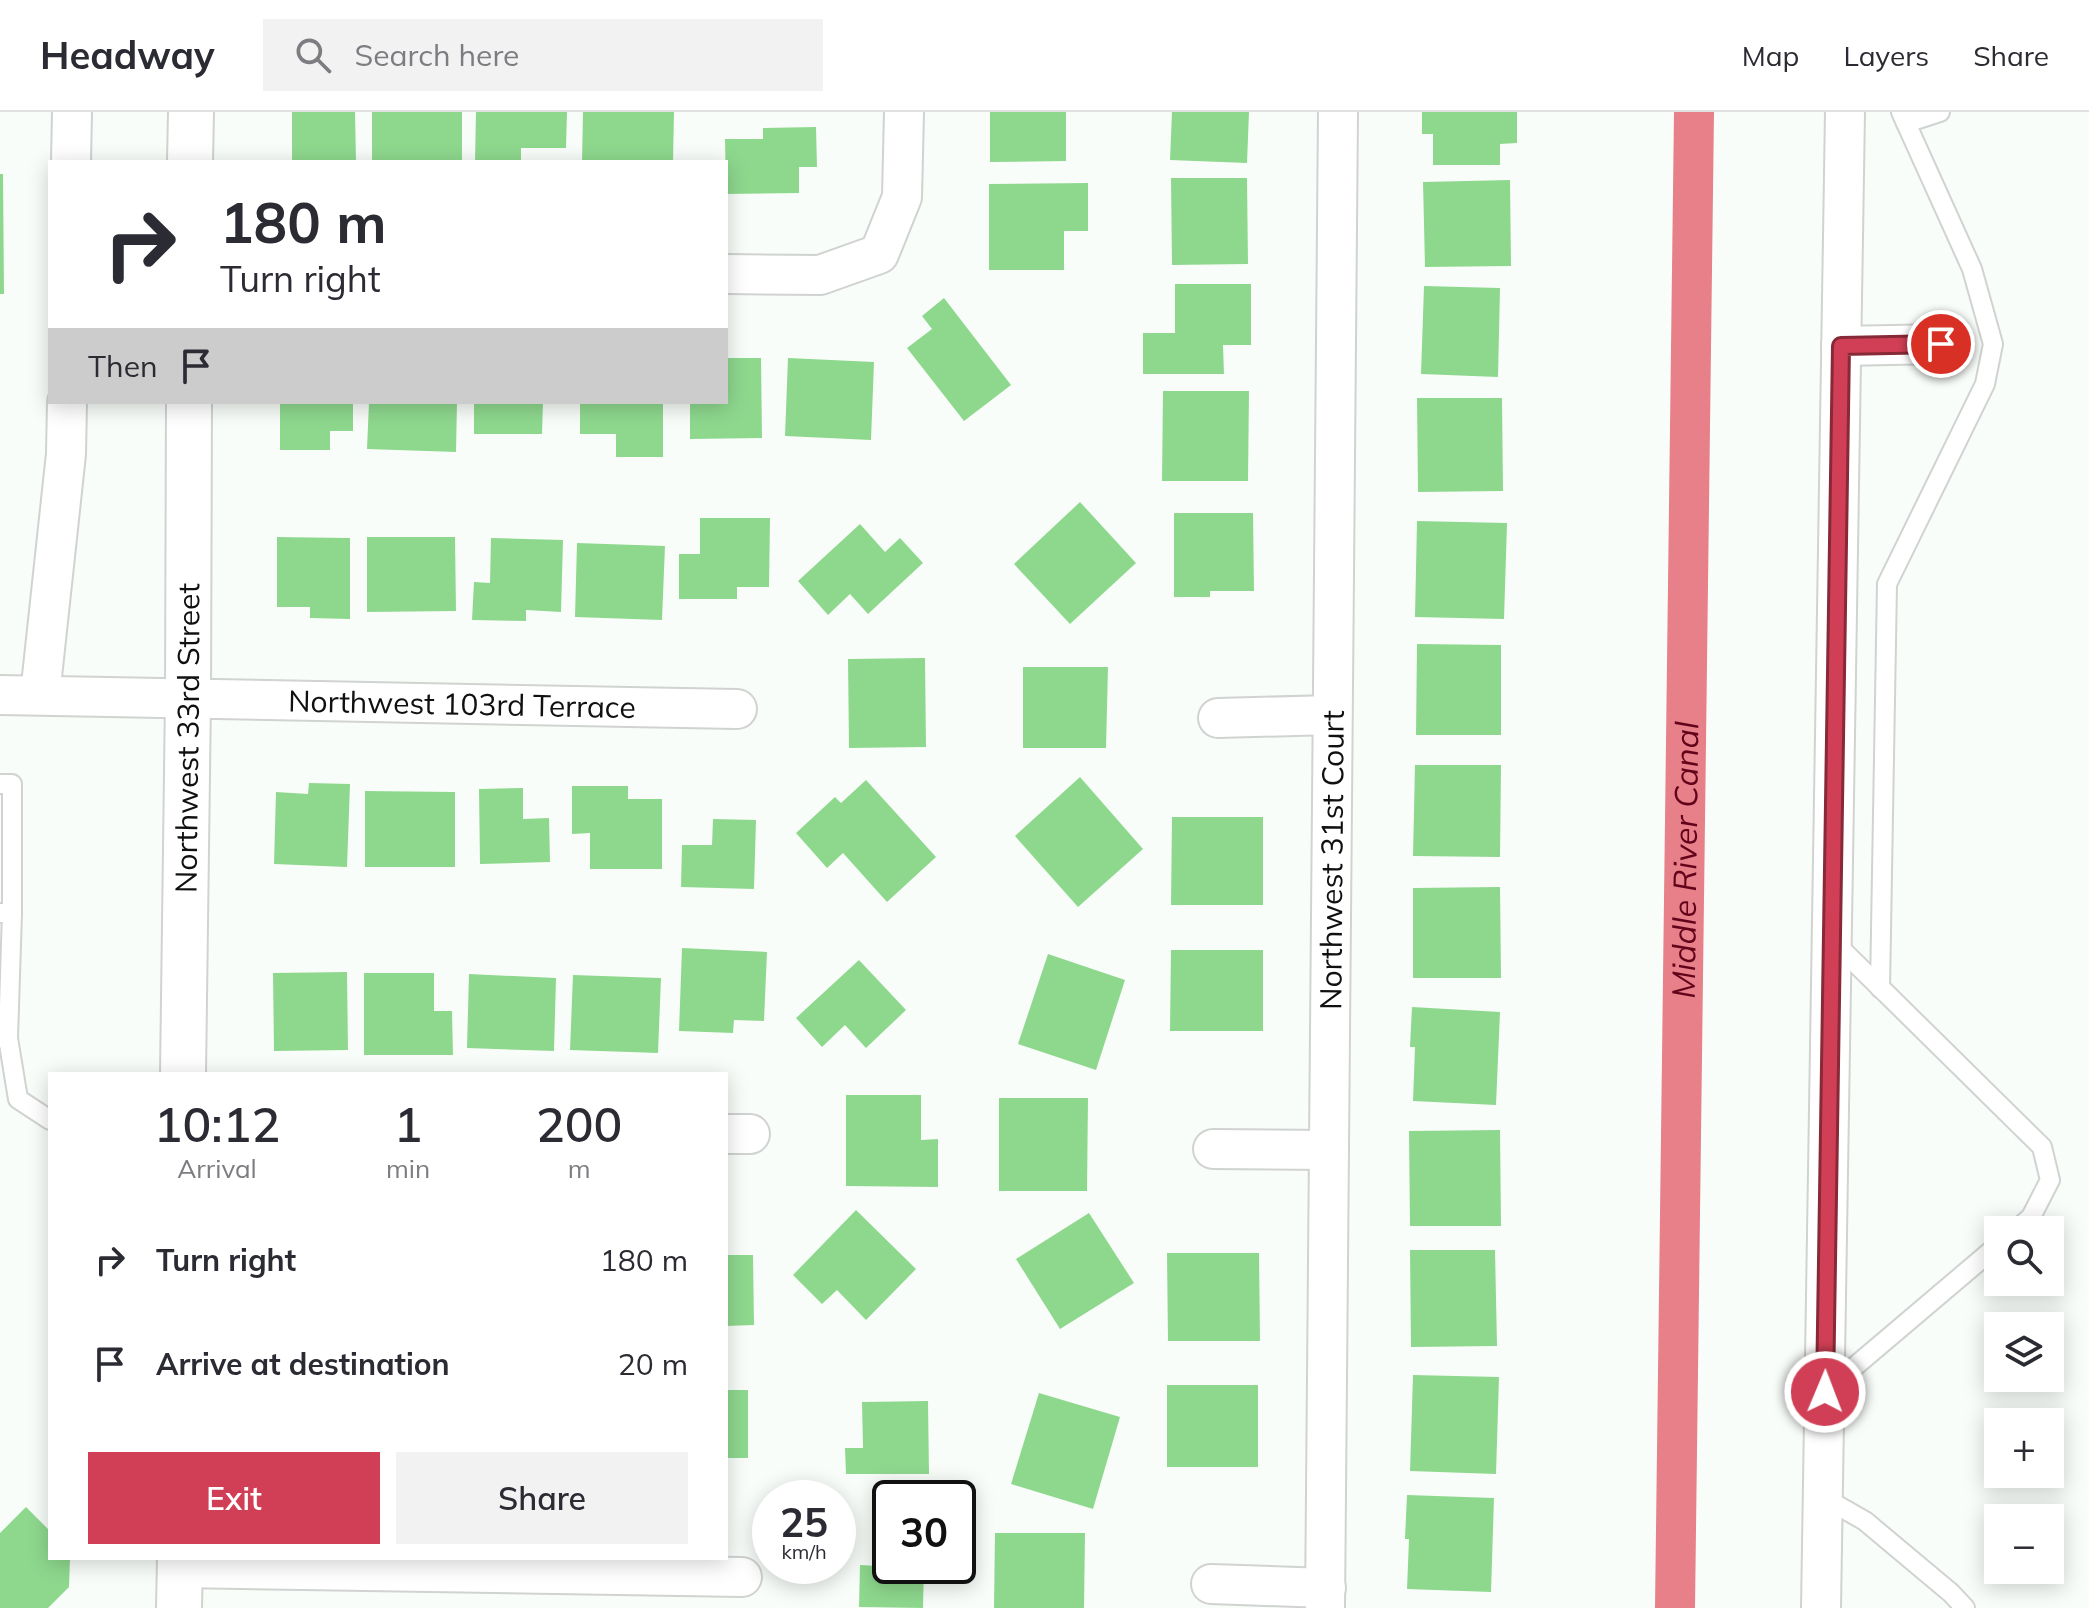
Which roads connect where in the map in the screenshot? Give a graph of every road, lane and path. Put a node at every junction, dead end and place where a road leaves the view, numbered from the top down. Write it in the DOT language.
graph roads {
  1 [pos="72,112"];
  2 [pos="191,112"];
  3 [pos="904,112"];
  4 [pos="1338,112"];
  5 [pos="1845,112"];
  6 [pos="1940,112"];
  7 [pos="1904,118"];
  8 [pos="71,160"];
  9 [pos="190,160"];
  10 [pos="728,274"];
  11 [pos="1941,344"];
  12 [pos="1841,346"];
  13 [pos="67,404"];
  14 [pos="189,404"];
  15 [pos="0,695"];
  16 [pos="40,695"];
  17 [pos="188,698"];
  18 [pos="737,709"];
  19 [pos="1332,715"];
  20 [pos="1218,718"];
  21 [pos="0,784"];
  22 [pos="6,913"];
  23 [pos="1832,941"];
  24 [pos="1880,988"];
  25 [pos="4,1038"];
  26 [pos="183,1072"];
  27 [pos="48,1119"];
  28 [pos="1213,1149"];
  29 [pos="1329,1150"];
  30 [pos="2032,1216"];
  31 [pos="1984,1257"];
  32 [pos="1825,1392"];
  33 [pos="1823,1497"];
  34 [pos="742,1577"];
  35 [pos="179,1578"];
  36 [pos="1211,1584"];
  37 [pos="1326,1598"];
  38 [pos="1821,1608"];
  39 [pos="1965,1608"];
  1 -- 8 [label="street"];
  2 -- 9 [label="street"];
  3 -- 10 [label="street"];
  4 -- 19 [label="street, Northwest 31st Court"];
  5 -- 12 [label="street"];
  6 -- 7 [label="lane"];
  7 -- 24 [label="lane"];
  11 -- 12 [label="street"];
  12 -- 23 [label="street"];
  13 -- 16 [label="street"];
  14 -- 17 [label="street, Northwest 33rd Street"];
  15 -- 16 [label="street, Northwest 103rd Terrace"];
  16 -- 17 [label="street, Northwest 103rd Terrace"];
  17 -- 18 [label="street, Northwest 103rd Terrace"];
  17 -- 26 [label="street, Northwest 33rd Street"];
  19 -- 20 [label="street"];
  19 -- 29 [label="street, Northwest 31st Court"];
  21 -- 22 [label="lane"];
  22 -- 25 [label="lane"];
  23 -- 24 [label="lane"];
  23 -- 32 [label="street"];
  24 -- 30 [label="lane"];
  25 -- 27 [label="lane"];
  28 -- 29 [label="street"];
  29 -- 37 [label="street, Northwest 31st Court"];
  31 -- 32 [label="lane"];
  32 -- 33 [label="street"];
  33 -- 38 [label="street"];
  33 -- 39 [label="lane"];
  34 -- 35 [label="street"];
  36 -- 37 [label="street"];
}
